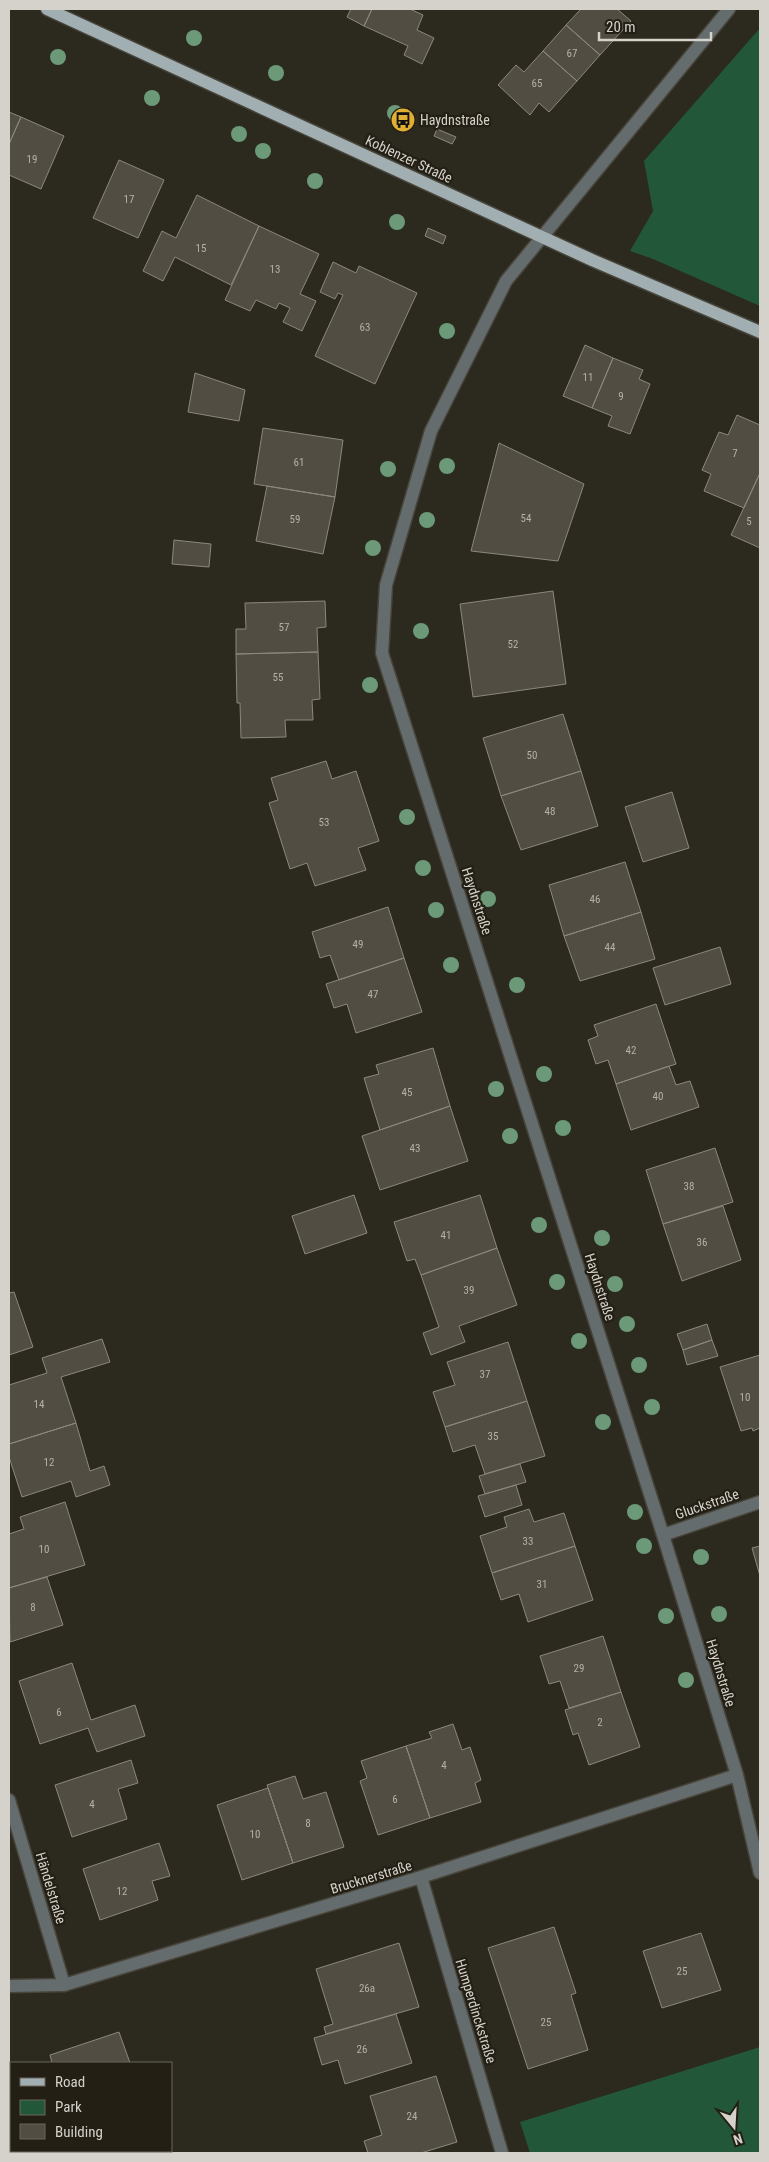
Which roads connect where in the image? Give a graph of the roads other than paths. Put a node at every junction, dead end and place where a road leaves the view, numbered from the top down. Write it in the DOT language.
graph roads {
  1 [pos="47,9"];
  2 [pos="729,9"];
  3 [pos="542,237"];
  4 [pos="760,332"];
  5 [pos="760,1502"];
  6 [pos="663,1535"];
  7 [pos="737,1775"];
  8 [pos="9,1800"];
  9 [pos="760,1873"];
  10 [pos="421,1878"];
  11 [pos="64,1985"];
  12 [pos="9,1986"];
  13 [pos="502,2153"];
  1 -- 3 [label="main road, Koblenzer Straße"];
  2 -- 3 [label="street, Haydnstraße"];
  3 -- 4 [label="main road, Koblenzer Straße"];
  3 -- 6 [label="street, Haydnstraße"];
  5 -- 6 [label="street, Gluckstraße"];
  6 -- 7 [label="street, Haydnstraße"];
  7 -- 9 [label="street, Haydnstraße"];
  7 -- 10 [label="street, Brucknerstraße"];
  8 -- 11 [label="street, Händelstraße"];
  10 -- 11 [label="street, Brucknerstraße"];
  10 -- 13 [label="street, Humperdinckstraße"];
  11 -- 12 [label="street, Brucknerstraße"];
}
